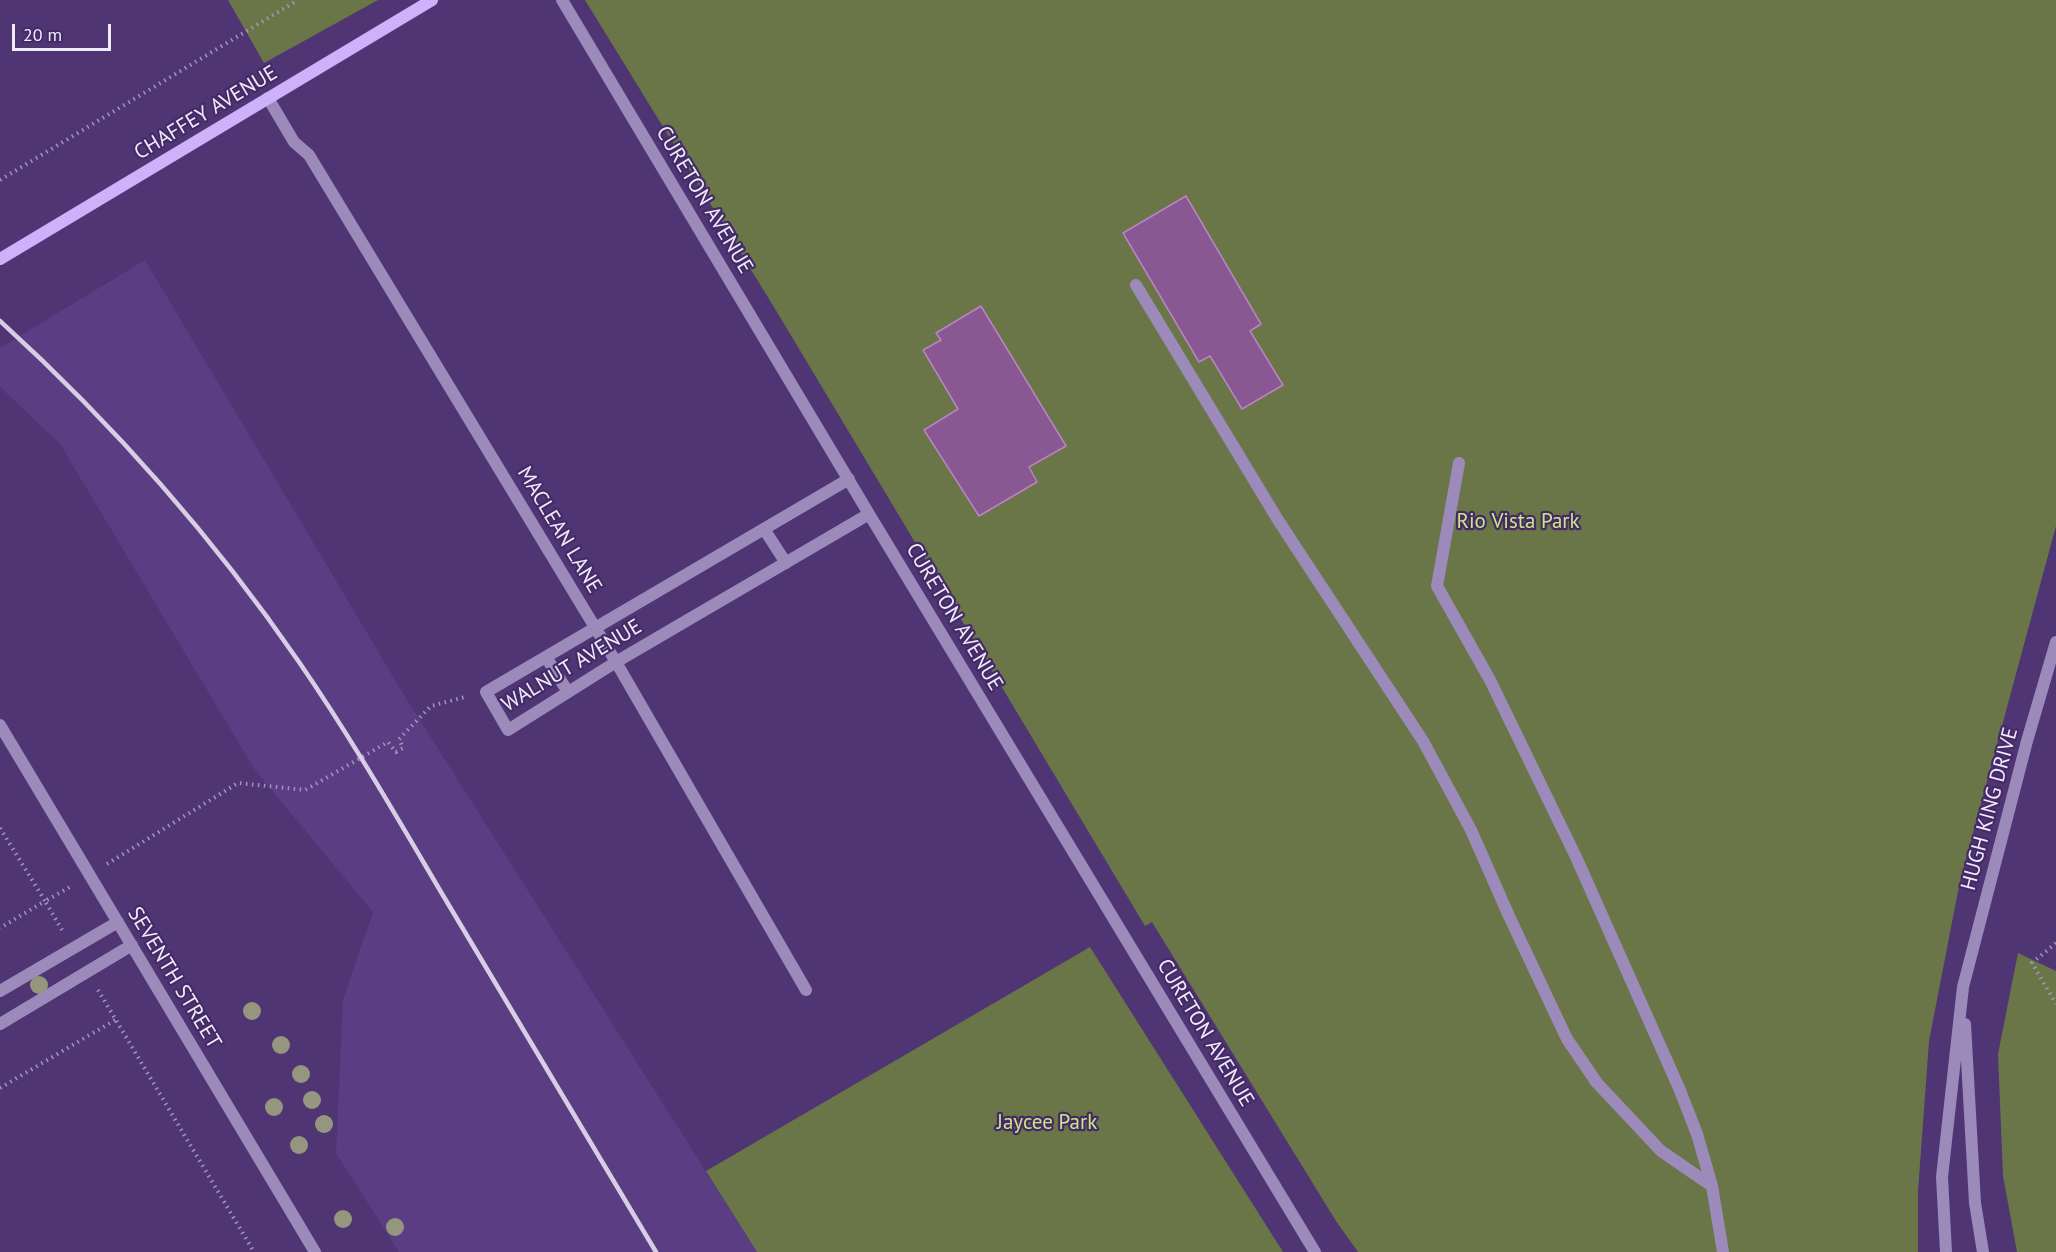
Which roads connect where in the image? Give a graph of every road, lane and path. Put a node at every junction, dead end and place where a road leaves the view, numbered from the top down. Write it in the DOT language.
graph roads {
  1 [pos="298,0"];
  2 [pos="432,0"];
  3 [pos="562,0"];
  4 [pos="268,98"];
  5 [pos="0,180"];
  6 [pos="0,259"];
  7 [pos="1136,285"];
  8 [pos="1459,463"];
  9 [pos="849,479"];
  10 [pos="869,514"];
  11 [pos="764,529"];
  12 [pos="786,563"];
  13 [pos="595,628"];
  14 [pos="2056,642"];
  15 [pos="546,657"];
  16 [pos="616,662"];
  17 [pos="486,692"];
  18 [pos="568,692"];
  19 [pos="0,724"];
  20 [pos="0,828"];
  21 [pos="89,875"];
  22 [pos="45,901"];
  23 [pos="118,922"];
  24 [pos="0,928"];
  25 [pos="2056,943"];
  26 [pos="132,945"];
  27 [pos="73,948"];
  28 [pos="87,971"];
  29 [pos="1963,987"];
  30 [pos="806,990"];
  31 [pos="0,991"];
  32 [pos="2056,1005"];
  33 [pos="115,1020"];
  34 [pos="0,1024"];
  35 [pos="0,1088"];
  36 [pos="1712,1186"];
  37 [pos="254,1252"];
  38 [pos="315,1252"];
  39 [pos="1315,1252"];
  40 [pos="1723,1252"];
  41 [pos="1947,1252"];
  42 [pos="1983,1252"];
  1 -- 5 [label="path"];
  2 -- 4 [label="street, CHAFFEY AVENUE"];
  3 -- 9 [label="street, CURETON AVENUE"];
  4 -- 6 [label="street, CHAFFEY AVENUE"];
  4 -- 13 [label="street, MACLEAN LANE"];
  7 -- 36 [label="street"];
  8 -- 36 [label="street"];
  9 -- 10 [label="street, CURETON AVENUE"];
  9 -- 11 [label="street, WALNUT AVENUE"];
  10 -- 12 [label="street, WALNUT AVENUE"];
  10 -- 39 [label="street, CURETON AVENUE"];
  11 -- 12 [label="street"];
  11 -- 13 [label="street, WALNUT AVENUE"];
  12 -- 16 [label="street, WALNUT AVENUE"];
  13 -- 15 [label="street, WALNUT AVENUE"];
  13 -- 16 [label="street, MACLEAN LANE"];
  14 -- 29 [label="street, HUGH KING DRIVE"];
  15 -- 17 [label="street, WALNUT AVENUE"];
  15 -- 18 [label="street"];
  16 -- 18 [label="street, WALNUT AVENUE"];
  16 -- 30 [label="street, MACLEAN LANE"];
  17 -- 18 [label="street, WALNUT AVENUE"];
  17 -- 21 [label="path"];
  19 -- 21 [label="street, SEVENTH STREET"];
  20 -- 22 [label="path"];
  21 -- 22 [label="path"];
  21 -- 23 [label="street, SEVENTH STREET"];
  22 -- 24 [label="path"];
  22 -- 27 [label="path"];
  23 -- 26 [label="street, SEVENTH STREET"];
  23 -- 27 [label="street"];
  25 -- 32 [label="path"];
  26 -- 28 [label="street"];
  26 -- 38 [label="street, SEVENTH STREET"];
  27 -- 31 [label="street"];
  28 -- 33 [label="path"];
  28 -- 34 [label="street"];
  29 -- 41 [label="street, HUGH KING DRIVE"];
  29 -- 42 [label="street, HUGH KING DRIVE"];
  33 -- 35 [label="path"];
  33 -- 37 [label="path"];
  36 -- 40 [label="street"];
}
